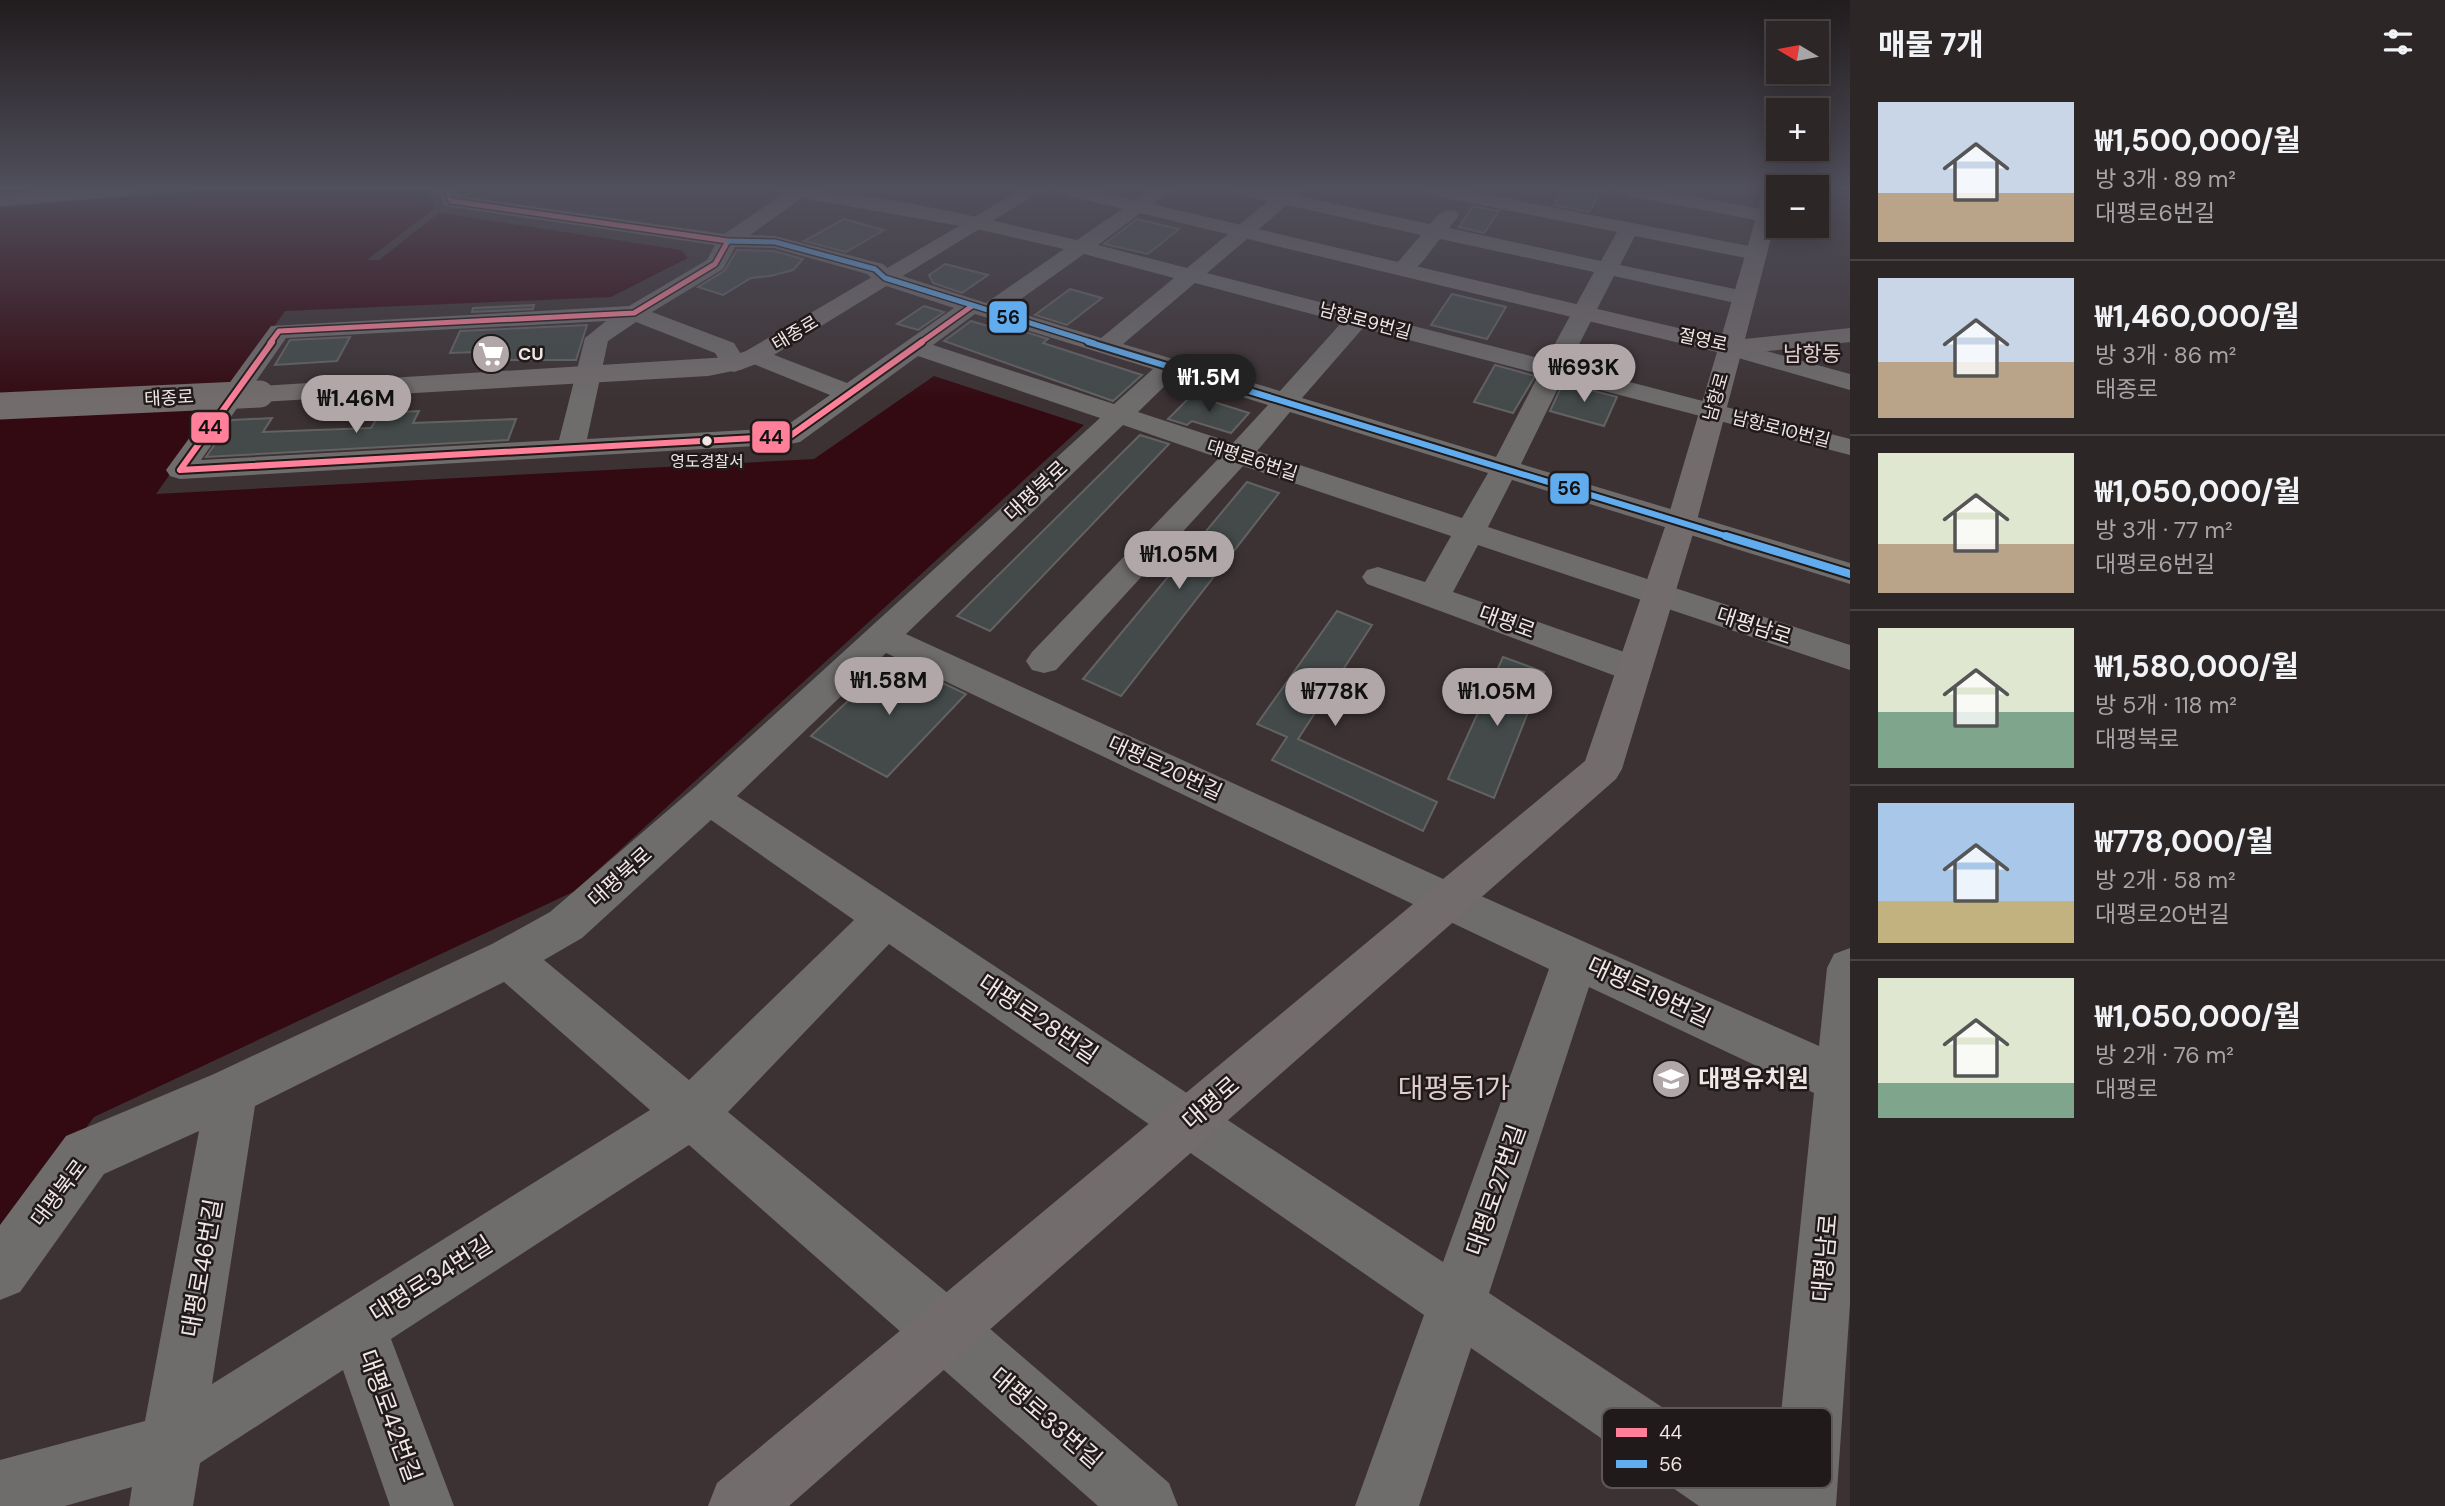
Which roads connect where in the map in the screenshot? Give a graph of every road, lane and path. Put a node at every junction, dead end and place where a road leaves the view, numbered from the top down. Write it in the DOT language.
graph roads {
  1 [pos="717,260"];
  2 [pos="843,260"];
  3 [pos="915,260"];
  4 [pos="1060,260"];
  5 [pos="1132,260"];
  6 [pos="1211,260"];
  7 [pos="1365,260"];
  8 [pos="1410,260"];
  9 [pos="1571,260"];
  10 [pos="1611,260"];
  11 [pos="1754,260"];
  12 [pos="1607,268"];
  13 [pos="1402,269"];
  14 [pos="1192,276"];
  15 [pos="885,278"];
  16 [pos="1744,298"];
  17 [pos="981,309"];
  18 [pos="1583,312"];
  19 [pos="634,313"];
  20 [pos="1358,319"];
  21 [pos="1850,335"];
  22 [pos="1105,347"];
  23 [pos="915,348"];
  24 [pos="1730,348"];
  25 [pos="745,360"];
  26 [pos="1170,367"];
  27 [pos="1554,370"];
  28 [pos="589,375"];
  29 [pos="1850,382"];
  30 [pos="851,394"];
  31 [pos="246,396"];
  32 [pos="1285,402"];
  33 [pos="0,406"];
  34 [pos="1712,412"];
  35 [pos="1117,415"];
  36 [pos="571,447"];
  37 [pos="1850,447"];
  38 [pos="1238,455"];
  39 [pos="1504,469"];
  40 [pos="1681,524"];
  41 [pos="1469,532"];
  42 [pos="1850,574"];
  43 [pos="1378,577"];
  44 [pos="1658,594"];
  45 [pos="1434,596"];
  46 [pos="881,636"];
  47 [pos="1850,658"];
  48 [pos="1044,660"];
  49 [pos="1634,669"];
  50 [pos="709,798"];
  51 [pos="1448,901"];
  52 [pos="886,917"];
  53 [pos="508,958"];
  54 [pos="1576,958"];
  55 [pos="1850,968"];
  56 [pos="1845,1082"];
  57 [pos="232,1091"];
  58 [pos="691,1114"];
  59 [pos="1189,1122"];
  60 [pos="0,1272"];
  61 [pos="1457,1303"];
  62 [pos="357,1326"];
  63 [pos="946,1330"];
  64 [pos="1611,1408"];
  65 [pos="1813,1408"];
  66 [pos="172,1445"];
  67 [pos="1729,1488"];
  68 [pos="1806,1488"];
  69 [pos="0,1492"];
  70 [pos="161,1506"];
  71 [pos="422,1506"];
  72 [pos="740,1506"];
  73 [pos="1146,1506"];
  74 [pos="1387,1506"];
  75 [pos="1755,1506"];
  76 [pos="1804,1506"];
  1 -- 19 [label="street"];
  2 -- 15 [label="street"];
  3 -- 15 [label="main road, 태종로"];
  4 -- 17 [label="street"];
  5 -- 14 [label="street, 남항로9번길"];
  6 -- 14 [label="street"];
  7 -- 13 [label="main road, 절영로"];
  8 -- 13 [label="street"];
  9 -- 12 [label="street"];
  10 -- 12 [label="street"];
  11 -- 16 [label="main road, 남항로"];
  12 -- 16 [label="street"];
  12 -- 18 [label="street"];
  13 -- 18 [label="main road, 절영로"];
  14 -- 20 [label="street, 남항로9번길"];
  14 -- 22 [label="street"];
  15 -- 17 [label="street"];
  15 -- 25 [label="main road, 태종로"];
  16 -- 24 [label="main road, 남항로"];
  17 -- 22 [label="street"];
  17 -- 23 [label="street"];
  18 -- 24 [label="main road, 절영로"];
  18 -- 27 [label="street"];
  19 -- 25 [label="street"];
  19 -- 28 [label="street"];
  19 -- 31 [label="street"];
  20 -- 27 [label="street, 남항로9번길"];
  20 -- 32 [label="street"];
  21 -- 24 [label="main road, 절영로"];
  22 -- 26 [label="street"];
  23 -- 30 [label="street"];
  23 -- 35 [label="street, 대평로6번길"];
  24 -- 29 [label="street"];
  24 -- 34 [label="main road, 남항로"];
  25 -- 28 [label="main road, 태종로"];
  25 -- 30 [label="street"];
  26 -- 32 [label="street"];
  26 -- 35 [label="street, 대평북로"];
  27 -- 34 [label="street, 남항로9번길"];
  27 -- 39 [label="street"];
  28 -- 31 [label="main road, 태종로"];
  28 -- 36 [label="street"];
  30 -- 36 [label="street"];
  31 -- 33 [label="main road, 태종로, bridge"];
  31 -- 36 [label="street"];
  32 -- 38 [label="street"];
  32 -- 39 [label="street"];
  34 -- 37 [label="street, 남항로10번길"];
  34 -- 40 [label="main road, 남항로"];
  35 -- 38 [label="street, 대평로6번길"];
  35 -- 46 [label="street, 대평북로"];
  38 -- 41 [label="street, 대평로6번길"];
  38 -- 48 [label="street"];
  39 -- 40 [label="street"];
  39 -- 41 [label="street"];
  40 -- 42 [label="street"];
  40 -- 44 [label="main road, 대평로"];
  41 -- 44 [label="street, 대평로6번길"];
  41 -- 45 [label="street"];
  43 -- 45 [label="street, 대평로"];
  44 -- 47 [label="street, 대평남로"];
  44 -- 49 [label="main road, 대평로"];
  45 -- 49 [label="street, 대평로"];
  46 -- 50 [label="street, 대평북로"];
  46 -- 51 [label="street, 대평로20번길"];
  49 -- 51 [label="main road, 대평로"];
  50 -- 52 [label="street, 대평로28번길"];
  50 -- 53 [label="street, 대평북로"];
  51 -- 54 [label="street, 대평로19번길"];
  51 -- 59 [label="main road, 대평로"];
  52 -- 58 [label="street"];
  52 -- 59 [label="street, 대평로28번길"];
  53 -- 57 [label="street, 대평북로"];
  53 -- 58 [label="street"];
  54 -- 56 [label="street, 대평로19번길"];
  54 -- 61 [label="street, 대평로27번길"];
  55 -- 56 [label="street, 대평남로"];
  56 -- 65 [label="street, 대평남로"];
  57 -- 60 [label="street, 대평북로"];
  57 -- 66 [label="street, 대평로46번길"];
  58 -- 62 [label="street, 대평로34번길"];
  58 -- 63 [label="street"];
  59 -- 61 [label="street"];
  59 -- 63 [label="main road, 대평로"];
  61 -- 64 [label="street"];
  61 -- 74 [label="street, 대평로27번길"];
  62 -- 66 [label="street, 대평로34번길"];
  62 -- 71 [label="street, 대평로42번길"];
  63 -- 72 [label="main road, 대평로"];
  63 -- 73 [label="street, 대평로33번길"];
  66 -- 69 [label="street"];
  66 -- 70 [label="street, 대평로46번길"];
  67 -- 75 [label="street"];
  68 -- 76 [label="street, 대평남로"];
}
